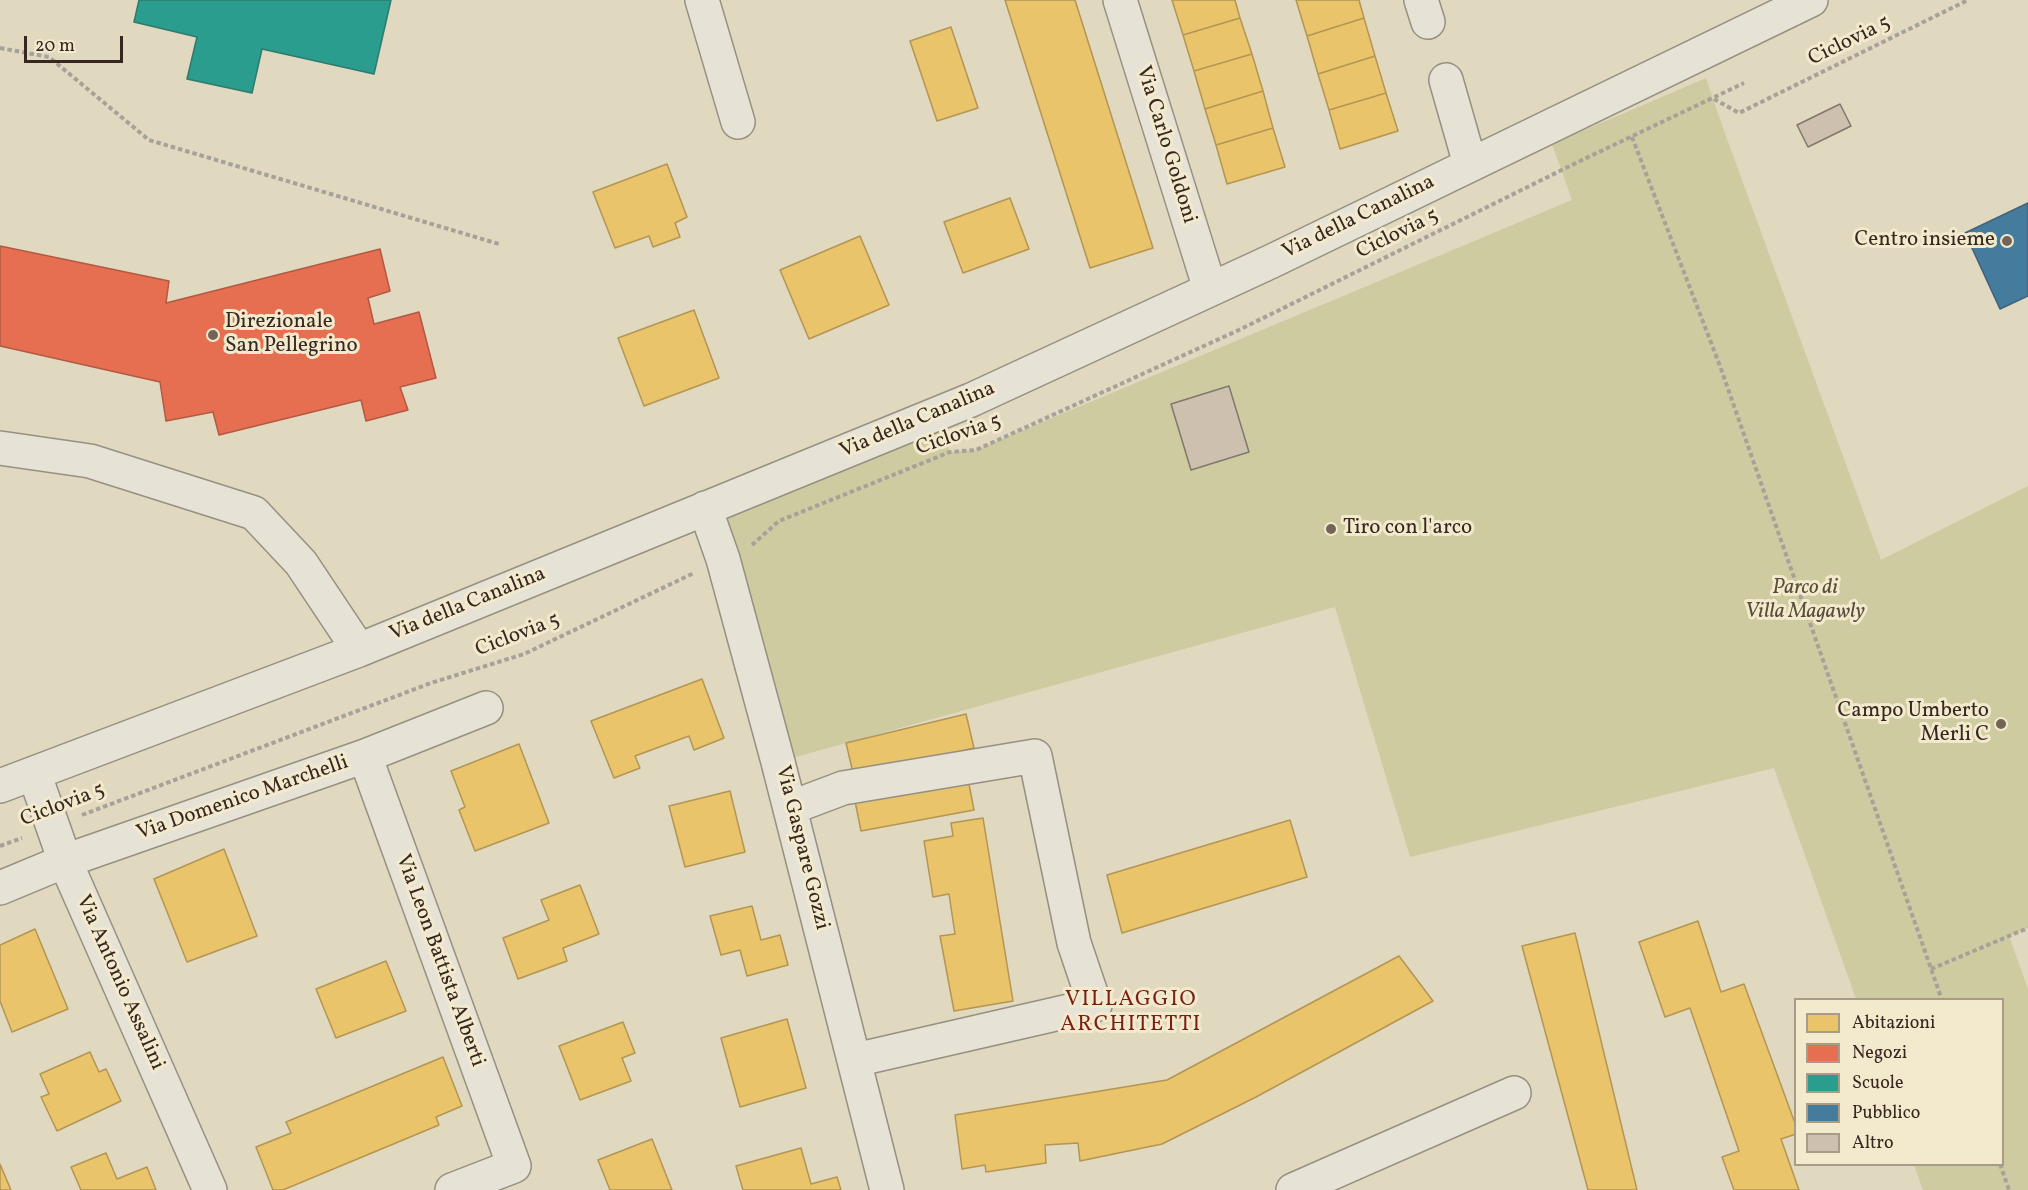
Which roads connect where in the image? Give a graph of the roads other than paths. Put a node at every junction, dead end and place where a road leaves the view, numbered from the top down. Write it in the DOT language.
graph roads {
  1 [pos="702,0"];
  2 [pos="1120,0"];
  3 [pos="1811,0"];
  4 [pos="1446,80"];
  5 [pos="738,122"];
  6 [pos="1470,164"];
  7 [pos="1210,289"];
  8 [pos="0,448"];
  9 [pos="705,508"];
  10 [pos="359,650"];
  11 [pos="486,708"];
  12 [pos="365,756"];
  13 [pos="34,773"];
  14 [pos="0,786"];
  15 [pos="790,808"];
  16 [pos="65,861"];
  17 [pos="0,888"];
  18 [pos="855,1060"];
  19 [pos="1514,1093"];
  20 [pos="210,1190"];
  21 [pos="452,1190"];
  22 [pos="887,1190"];
  23 [pos="1293,1190"];
  1 -- 5 [label="street"];
  2 -- 7 [label="street, Via Carlo Goldoni"];
  3 -- 6 [label="street, Via della Canalina"];
  4 -- 6 [label="street"];
  6 -- 7 [label="street, Via della Canalina"];
  7 -- 9 [label="street, Via della Canalina"];
  8 -- 10 [label="street"];
  9 -- 10 [label="street, Via della Canalina"];
  9 -- 15 [label="street, Via Gaspare Gozzi"];
  10 -- 13 [label="street, Via della Canalina"];
  11 -- 12 [label="street, Via Domenico Marchelli"];
  12 -- 16 [label="street, Via Domenico Marchelli"];
  12 -- 21 [label="street, Via Leon Battista Alberti"];
  13 -- 14 [label="street, Via della Canalina"];
  13 -- 16 [label="street, Via Antonio Assalini"];
  15 -- 18 [label="street, Via Gaspare Gozzi"];
  15 -- 18 [label="street"];
  16 -- 17 [label="street, Via Domenico Marchelli"];
  16 -- 20 [label="street, Via Antonio Assalini"];
  18 -- 22 [label="street, Via Gaspare Gozzi"];
  19 -- 23 [label="street"];
}
